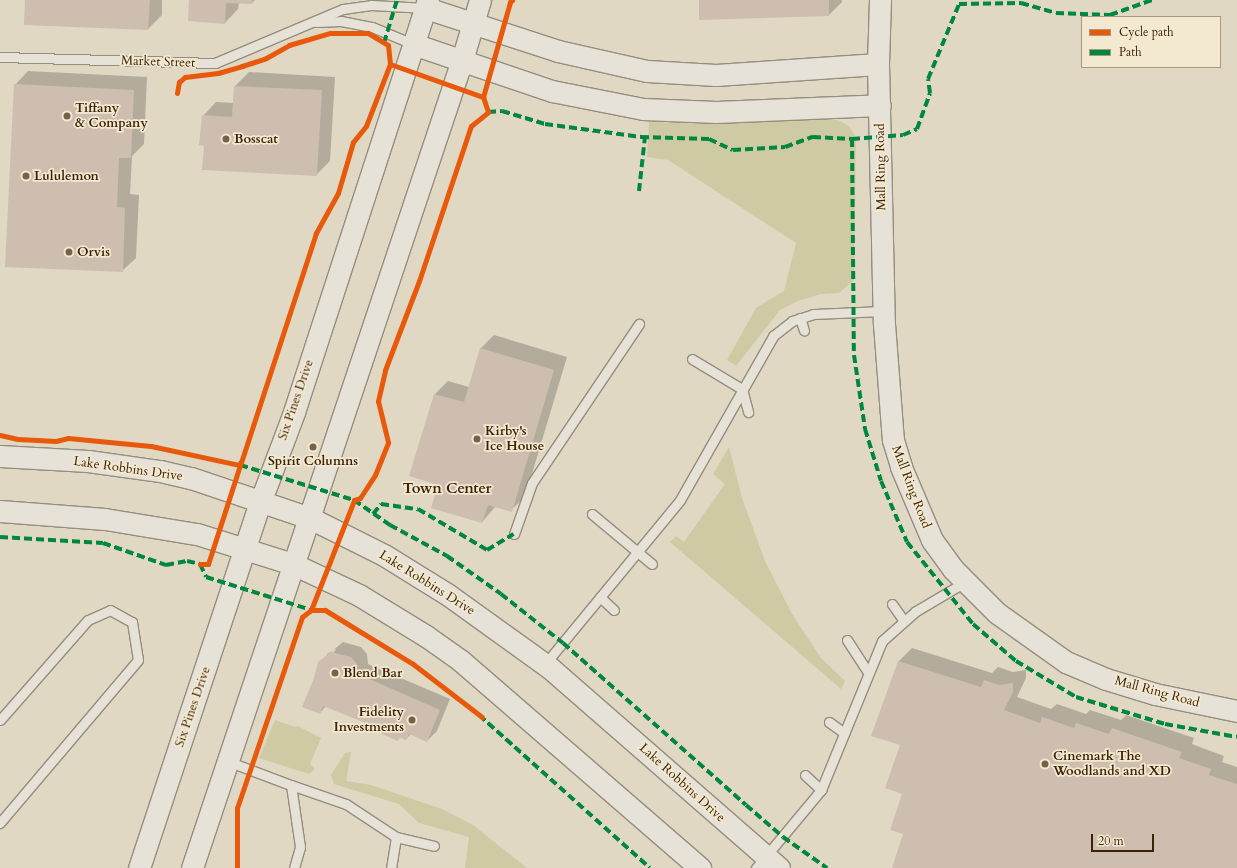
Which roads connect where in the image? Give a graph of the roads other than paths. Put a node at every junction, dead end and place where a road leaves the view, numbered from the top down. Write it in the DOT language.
graph roads {
  1 [pos="480,0"];
  2 [pos="880,0"];
  3 [pos="427,4"];
  4 [pos="308,22"];
  5 [pos="474,23"];
  6 [pos="413,44"];
  7 [pos="0,57"];
  8 [pos="462,60"];
  9 [pos="878,64"];
  10 [pos="880,105"];
  11 [pos="884,311"];
  12 [pos="800,318"];
  13 [pos="639,324"];
  14 [pos="804,330"];
  15 [pos="692,359"];
  16 [pos="742,389"];
  17 [pos="748,412"];
  18 [pos="0,456"];
  19 [pos="262,500"];
  20 [pos="0,511"];
  21 [pos="592,514"];
  22 [pos="310,518"];
  23 [pos="514,534"];
  24 [pos="246,548"];
  25 [pos="637,552"];
  26 [pos="292,564"];
  27 [pos="652,564"];
  28 [pos="965,582"];
  29 [pos="600,598"];
  30 [pos="892,604"];
  31 [pos="614,610"];
  32 [pos="904,621"];
  33 [pos="847,640"];
  34 [pos="546,664"];
  35 [pos="868,672"];
  36 [pos="1237,711"];
  37 [pos="0,720"];
  38 [pos="829,722"];
  39 [pos="844,733"];
  40 [pos="227,761"];
  41 [pos="805,776"];
  42 [pos="291,785"];
  43 [pos="821,790"];
  44 [pos="0,823"];
  45 [pos="396,837"];
  46 [pos="434,846"];
  47 [pos="767,865"];
  48 [pos="139,868"];
  49 [pos="192,868"];
  50 [pos="294,868"];
  51 [pos="391,868"];
  52 [pos="700,868"];
  1 -- 5 [label="street"];
  2 -- 9 [label="street, Mall Ring Road"];
  3 -- 4 [label="lane, Market Street"];
  3 -- 5 [label="street"];
  3 -- 6 [label="street, Six Pines Drive"];
  4 -- 6 [label="lane, Market Street"];
  4 -- 7 [label="lane, Market Street"];
  5 -- 8 [label="street"];
  5 -- 9 [label="street"];
  6 -- 8 [label="street"];
  6 -- 19 [label="street, Six Pines Drive"];
  8 -- 10 [label="street"];
  8 -- 22 [label="street"];
  9 -- 10 [label="street, Mall Ring Road"];
  10 -- 11 [label="street, Mall Ring Road"];
  11 -- 12 [label="lane"];
  11 -- 28 [label="street, Mall Ring Road"];
  12 -- 14 [label="lane"];
  12 -- 16 [label="lane"];
  13 -- 23 [label="lane"];
  15 -- 16 [label="lane"];
  16 -- 17 [label="lane"];
  16 -- 25 [label="lane"];
  18 -- 19 [label="street, Lake Robbins Drive"];
  19 -- 22 [label="street, Lake Robbins Drive"];
  19 -- 24 [label="street, Six Pines Drive"];
  20 -- 24 [label="street"];
  21 -- 25 [label="lane"];
  22 -- 26 [label="street"];
  22 -- 34 [label="street, Lake Robbins Drive"];
  24 -- 26 [label="street"];
  24 -- 48 [label="street, Six Pines Drive"];
  25 -- 27 [label="lane"];
  25 -- 29 [label="lane"];
  26 -- 40 [label="street"];
  26 -- 52 [label="street"];
  28 -- 32 [label="lane"];
  28 -- 36 [label="street, Mall Ring Road"];
  29 -- 31 [label="lane"];
  29 -- 34 [label="lane"];
  30 -- 32 [label="lane"];
  32 -- 35 [label="lane"];
  33 -- 35 [label="lane"];
  34 -- 47 [label="street, Lake Robbins Drive"];
  35 -- 39 [label="lane"];
  37 -- 44 [label="lane"];
  38 -- 39 [label="lane"];
  39 -- 43 [label="lane"];
  40 -- 42 [label="lane"];
  40 -- 49 [label="street"];
  41 -- 43 [label="lane"];
  42 -- 45 [label="lane"];
  42 -- 50 [label="lane"];
  43 -- 47 [label="lane"];
  45 -- 46 [label="lane"];
  45 -- 51 [label="lane"];
}
